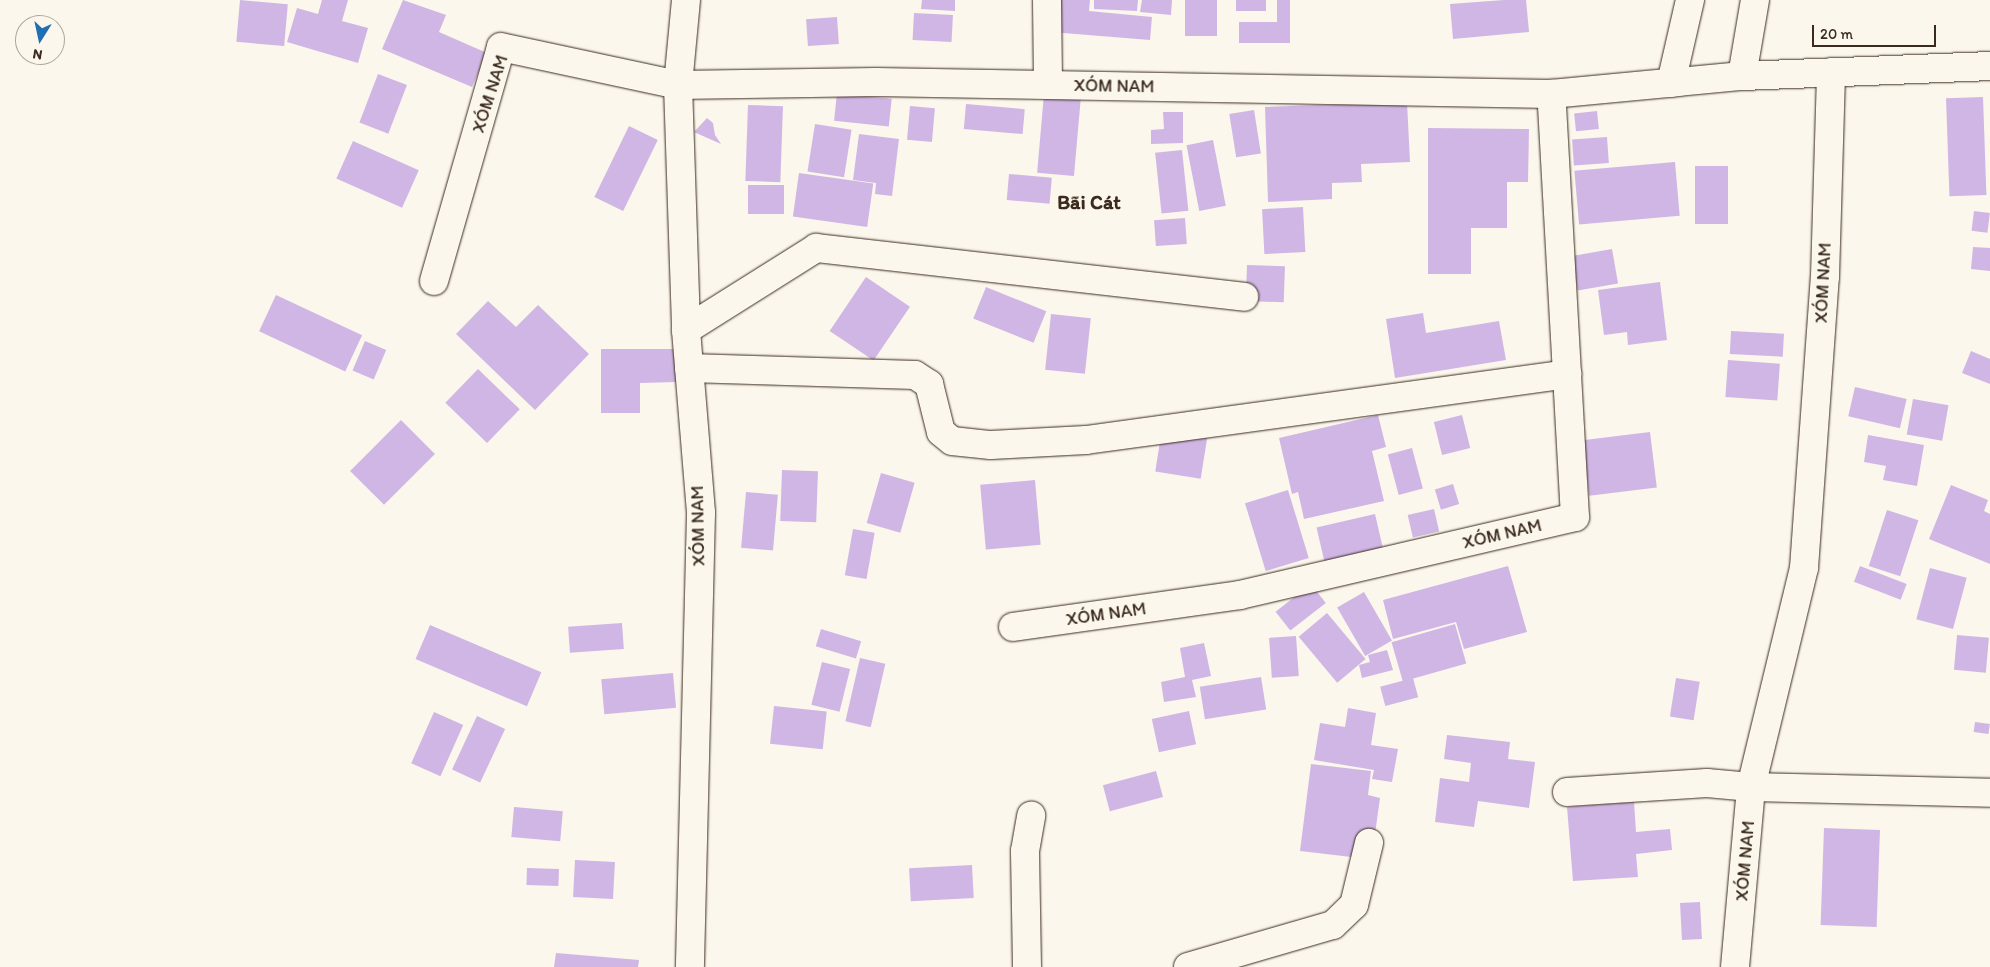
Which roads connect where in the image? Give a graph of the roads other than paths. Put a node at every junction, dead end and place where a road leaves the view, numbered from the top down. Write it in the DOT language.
graph roads {
  1 [pos="686,0"];
  2 [pos="1047,0"];
  3 [pos="1690,0"];
  4 [pos="1755,0"];
  5 [pos="1990,66"];
  6 [pos="1831,72"];
  7 [pos="1742,76"];
  8 [pos="1671,83"];
  9 [pos="678,85"];
  10 [pos="1048,85"];
  11 [pos="1551,94"];
  12 [pos="434,281"];
  13 [pos="1244,297"];
  14 [pos="686,330"];
  15 [pos="689,368"];
  16 [pos="1567,374"];
  17 [pos="1013,627"];
  18 [pos="1751,787"];
  19 [pos="1567,792"];
  20 [pos="1990,793"];
  21 [pos="1031,816"];
  22 [pos="1369,843"];
  23 [pos="690,967"];
  24 [pos="1026,967"];
  25 [pos="1188,967"];
  26 [pos="1735,967"];
  1 -- 9 [label="street, XÓM NAM"];
  2 -- 10 [label="street"];
  3 -- 8 [label="street"];
  4 -- 7 [label="street"];
  5 -- 6 [label="street, XÓM NAM"];
  6 -- 7 [label="street, XÓM NAM"];
  6 -- 18 [label="street, XÓM NAM"];
  7 -- 8 [label="street, XÓM NAM"];
  8 -- 11 [label="street, XÓM NAM"];
  9 -- 10 [label="street, XÓM NAM"];
  9 -- 12 [label="street, XÓM NAM"];
  9 -- 14 [label="street, XÓM NAM"];
  10 -- 11 [label="street, XÓM NAM"];
  11 -- 16 [label="street, XÓM NAM"];
  13 -- 14 [label="street"];
  14 -- 15 [label="street, XÓM NAM"];
  15 -- 16 [label="street"];
  15 -- 23 [label="street, XÓM NAM"];
  16 -- 17 [label="street, XÓM NAM"];
  18 -- 19 [label="street"];
  18 -- 20 [label="street"];
  18 -- 26 [label="street, XÓM NAM"];
  21 -- 24 [label="street"];
  22 -- 25 [label="street"];
}
